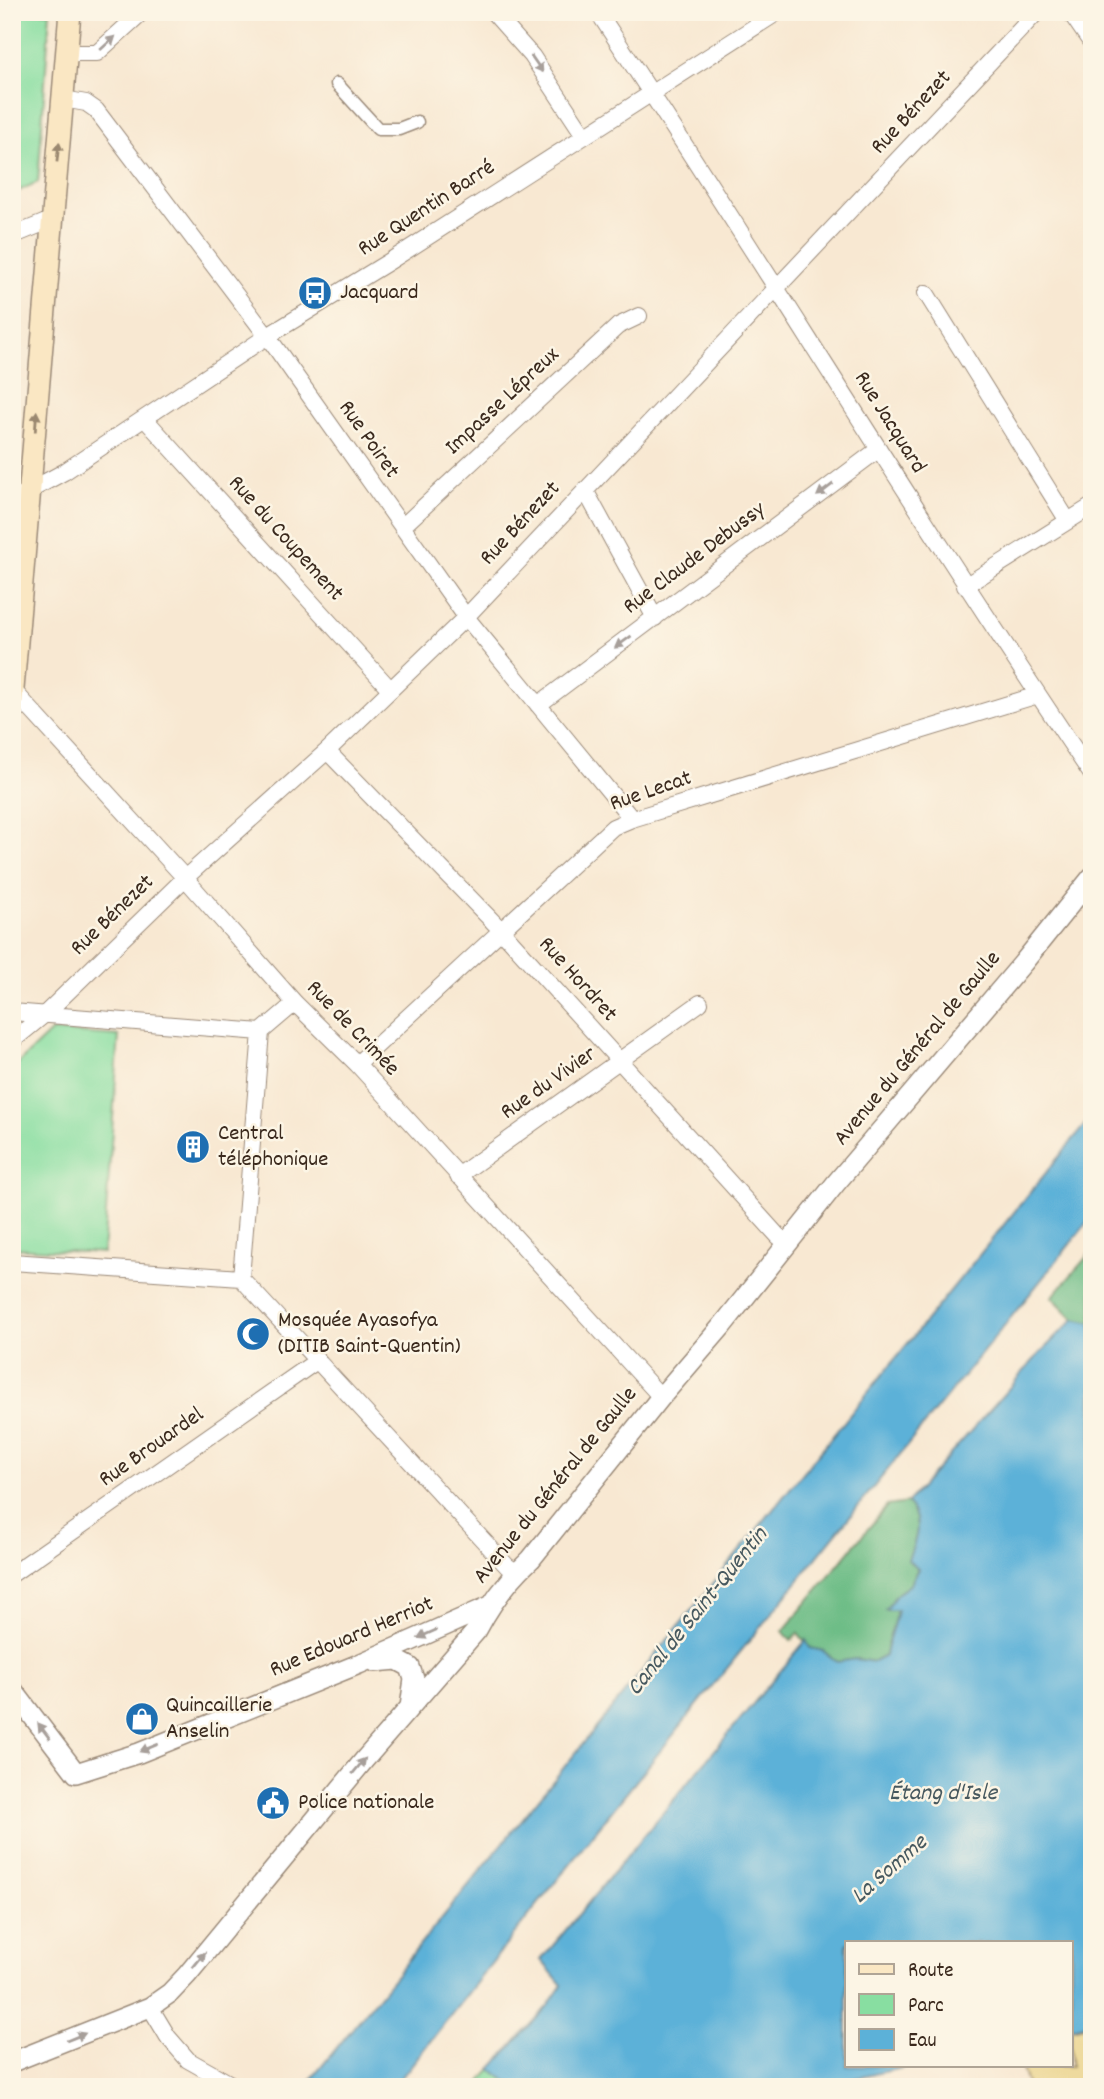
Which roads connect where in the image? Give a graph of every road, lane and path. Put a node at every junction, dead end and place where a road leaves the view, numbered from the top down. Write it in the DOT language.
graph roads {
  1 [pos="69,12"];
  2 [pos="142,12"];
  3 [pos="493,12"];
  4 [pos="598,12"];
  5 [pos="778,12"];
  6 [pos="1037,12"];
  7 [pos="1070,12"];
  8 [pos="1092,44"];
  9 [pos="67,54"];
  10 [pos="337,84"];
  11 [pos="652,93"];
  12 [pos="63,99"];
  13 [pos="417,121"];
  14 [pos="584,135"];
  15 [pos="51,220"];
  16 [pos="12,236"];
  17 [pos="777,289"];
  18 [pos="926,293"];
  19 [pos="639,316"];
  20 [pos="266,337"];
  21 [pos="145,419"];
  22 [pos="880,449"];
  23 [pos="584,490"];
  24 [pos="21,494"];
  25 [pos="1092,506"];
  26 [pos="1068,521"];
  27 [pos="402,527"];
  28 [pos="965,586"];
  29 [pos="466,617"];
  30 [pos="655,618"];
  31 [pos="15,642"];
  32 [pos="390,689"];
  33 [pos="13,690"];
  34 [pos="1038,695"];
  35 [pos="12,701"];
  36 [pos="538,705"];
  37 [pos="327,751"];
  38 [pos="1092,775"];
  39 [pos="632,819"];
  40 [pos="1092,877"];
  41 [pos="186,878"];
  42 [pos="502,931"];
  43 [pos="295,1003"];
  44 [pos="700,1003"];
  45 [pos="12,1012"];
  46 [pos="45,1014"];
  47 [pos="261,1032"];
  48 [pos="12,1041"];
  49 [pos="620,1061"];
  50 [pos="356,1064"];
  51 [pos="458,1175"];
  52 [pos="788,1244"];
  53 [pos="12,1262"];
  54 [pos="241,1278"];
  55 [pos="318,1360"];
  56 [pos="661,1396"];
  57 [pos="516,1572"];
  58 [pos="12,1574"];
  59 [pos="490,1606"];
  60 [pos="359,1664"];
  61 [pos="12,1689"];
  62 [pos="410,1708"];
  63 [pos="150,2007"];
  64 [pos="12,2062"];
  65 [pos="236,2087"];
  1 -- 9 [label="main road"];
  9 -- 2 [label="street, one-way"];
  3 -- 14 [label="street, one-way"];
  4 -- 11 [label="street, Rue Jacquard"];
  5 -- 11 [label="street, Rue Quentin Barré"];
  6 -- 17 [label="street, Rue Bénezet"];
  7 -- 8 [label="street"];
  9 -- 12 [label="main road"];
  10 -- 13 [label="street"];
  11 -- 14 [label="street, Rue Quentin Barré"];
  11 -- 17 [label="street, Rue Jacquard"];
  15 -- 12 [label="main road, one-way"];
  12 -- 20 [label="street, Rue Poiret"];
  14 -- 20 [label="street, Rue Quentin Barré"];
  15 -- 16 [label="street"];
  24 -- 15 [label="main road, one-way"];
  17 -- 22 [label="street, Rue Jacquard"];
  17 -- 23 [label="street, Rue Bénezet"];
  18 -- 26 [label="street"];
  19 -- 27 [label="street, Impasse Lépreux"];
  20 -- 21 [label="street, Rue Quentin Barré"];
  20 -- 27 [label="street, Rue Poiret"];
  21 -- 24 [label="street, Rue Quentin Barré"];
  21 -- 32 [label="street, Rue du Coupement"];
  22 -- 28 [label="street, Rue Jacquard"];
  22 -- 30 [label="street, Rue Claude Debussy, one-way"];
  23 -- 29 [label="street, Rue Bénezet"];
  23 -- 30 [label="street"];
  24 -- 31 [label="main road"];
  25 -- 26 [label="street"];
  26 -- 28 [label="street"];
  27 -- 29 [label="street, Rue Poiret"];
  28 -- 34 [label="street, Rue Jacquard"];
  29 -- 32 [label="street, Rue Bénezet"];
  29 -- 36 [label="street, Rue Poiret"];
  30 -- 36 [label="street, Rue Claude Debussy, one-way"];
  31 -- 33 [label="main road"];
  32 -- 37 [label="street, Rue Bénezet"];
  33 -- 35 [label="main road"];
  33 -- 41 [label="street, Rue de Crimée"];
  34 -- 38 [label="street, Rue Jacquard"];
  34 -- 39 [label="street, Rue Lecat"];
  36 -- 39 [label="street, Rue Poiret"];
  37 -- 41 [label="street, Rue Bénezet"];
  37 -- 42 [label="street, Rue Hordret"];
  39 -- 42 [label="street, Rue Lecat"];
  40 -- 52 [label="street, Avenue du Général de Gaulle"];
  41 -- 43 [label="street, Rue de Crimée"];
  41 -- 46 [label="street, Rue Bénezet"];
  42 -- 49 [label="street, Rue Hordret"];
  42 -- 50 [label="street, Rue Lecat"];
  43 -- 47 [label="street"];
  43 -- 50 [label="street, Rue de Crimée"];
  44 -- 49 [label="street, Rue du Vivier"];
  45 -- 46 [label="street"];
  46 -- 47 [label="street"];
  46 -- 48 [label="street, Rue Bénezet"];
  47 -- 54 [label="street"];
  49 -- 51 [label="street, Rue du Vivier"];
  49 -- 52 [label="street, Rue Hordret"];
  50 -- 51 [label="street, Rue de Crimée"];
  51 -- 56 [label="street, Rue de Crimée"];
  52 -- 56 [label="street, Avenue du Général de Gaulle"];
  53 -- 54 [label="street"];
  54 -- 55 [label="street"];
  55 -- 57 [label="street"];
  55 -- 58 [label="street, Rue Brouardel"];
  56 -- 57 [label="street, Avenue du Général de Gaulle"];
  57 -- 59 [label="street, Avenue du Général de Gaulle"];
  59 -- 60 [label="street, Rue Edouard Herriot, one-way"];
  59 -- 62 [label="street, Avenue du Général de Gaulle"];
  60 -- 61 [label="street, Rue Edouard Herriot, one-way"];
  60 -- 62 [label="street"];
  63 -- 62 [label="street, Avenue du Général de Gaulle, one-way"];
  64 -- 63 [label="street, Avenue du Général de Gaulle, one-way"];
  63 -- 65 [label="street"];
}
